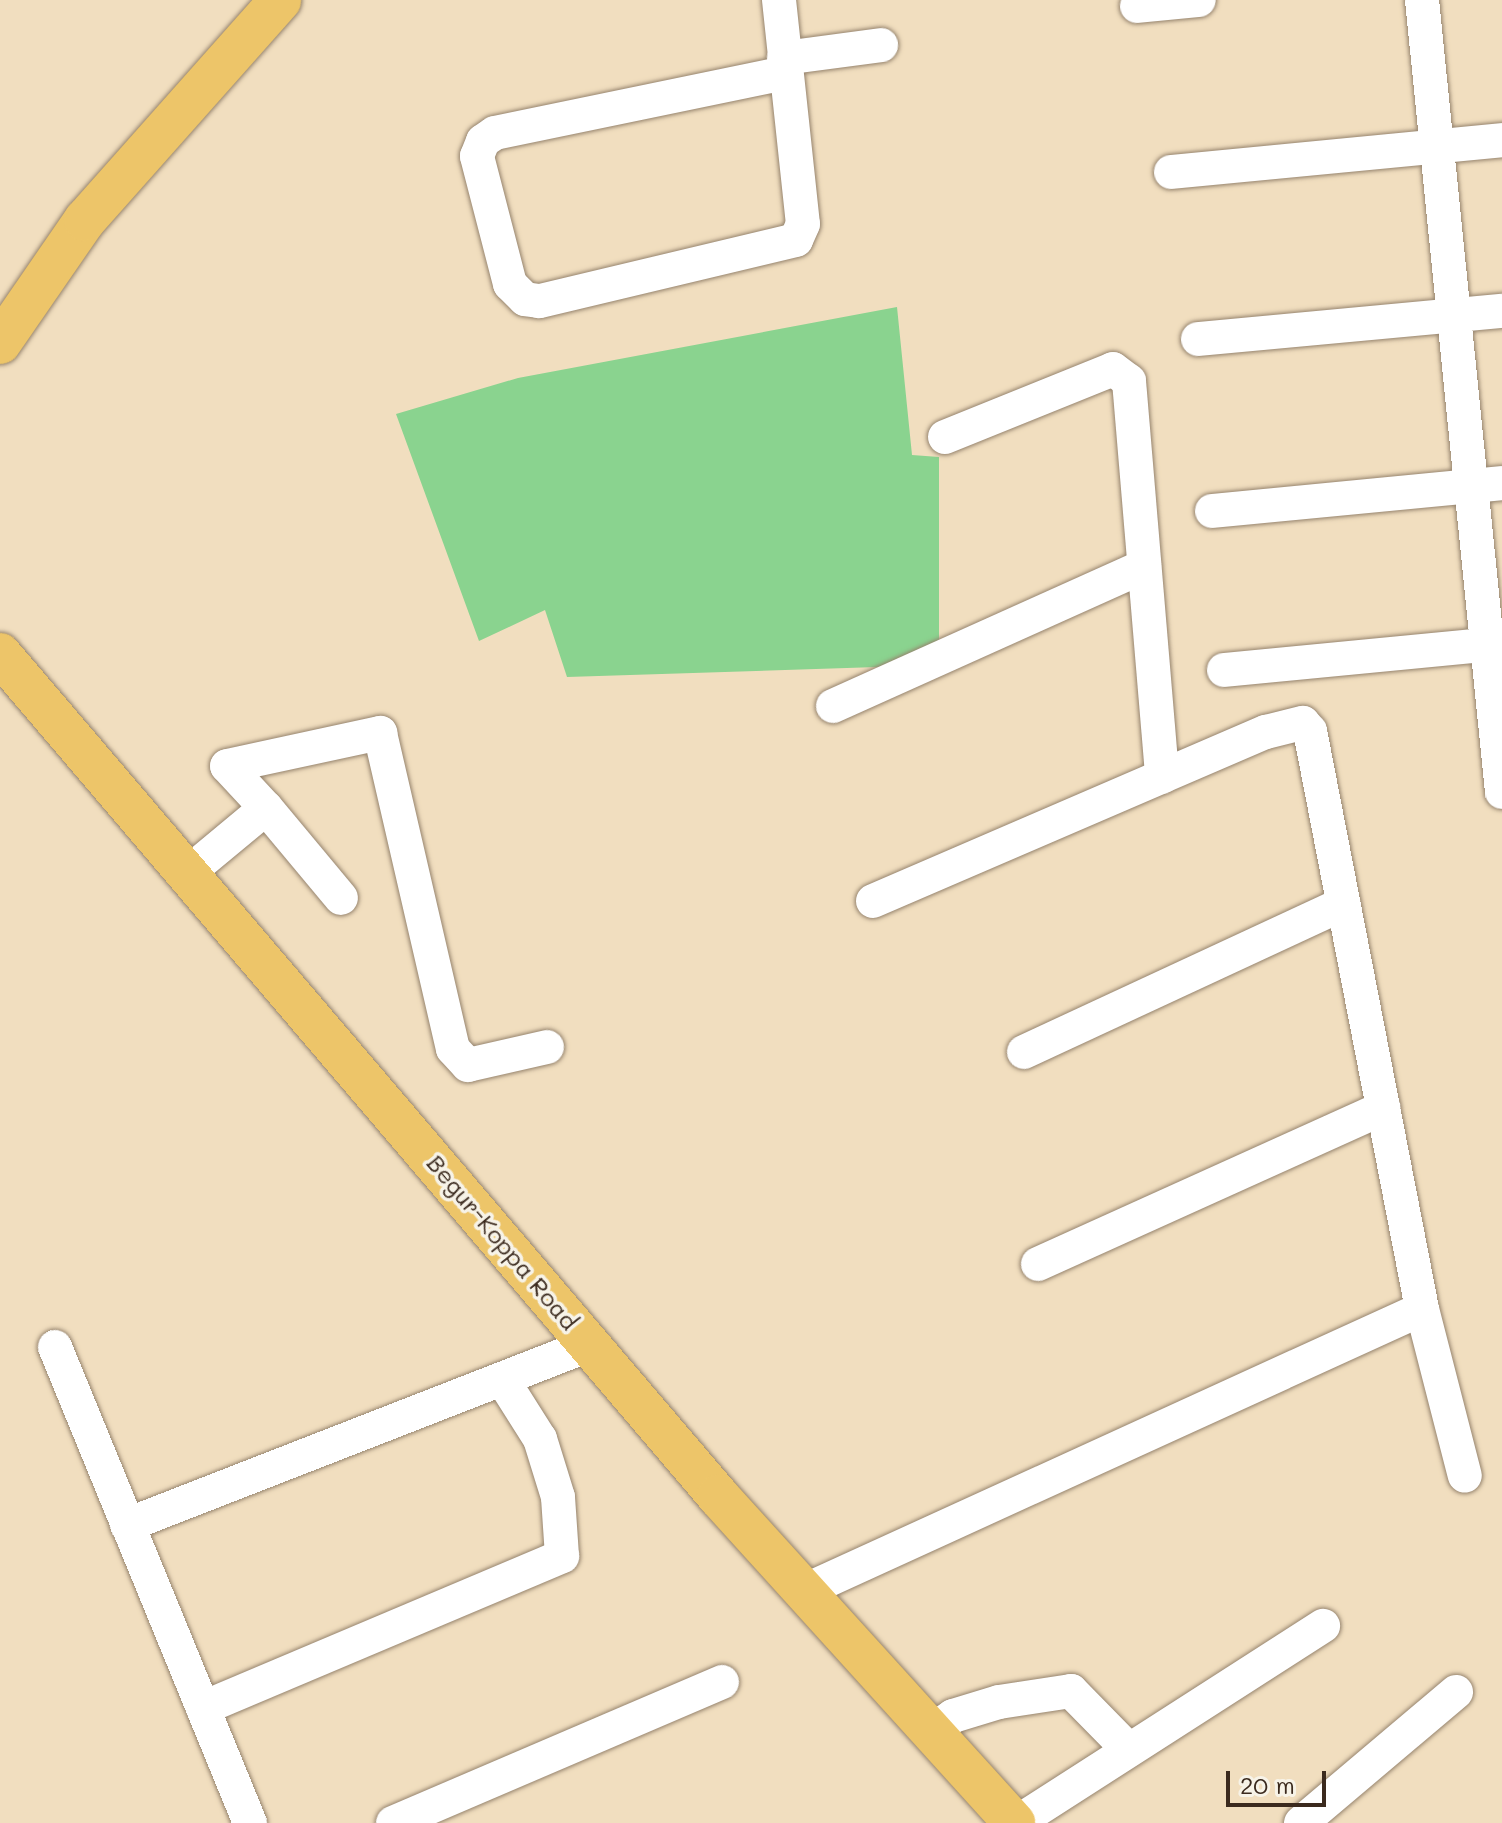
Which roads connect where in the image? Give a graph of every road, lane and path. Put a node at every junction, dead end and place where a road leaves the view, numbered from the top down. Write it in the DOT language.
graph roads {
  1 [pos="280,0"];
  2 [pos="779,0"];
  3 [pos="1199,0"];
  4 [pos="1422,0"];
  5 [pos="1137,6"];
  6 [pos="881,45"];
  7 [pos="785,66"];
  8 [pos="1502,140"];
  9 [pos="1437,148"];
  10 [pos="1171,172"];
  11 [pos="1502,311"];
  12 [pos="1450,316"];
  13 [pos="1198,339"];
  14 [pos="0,343"];
  15 [pos="945,437"];
  16 [pos="1486,485"];
  17 [pos="1212,511"];
  18 [pos="1144,566"];
  19 [pos="1493,643"];
  20 [pos="0,654"];
  21 [pos="1224,670"];
  22 [pos="833,706"];
  23 [pos="1162,777"];
  24 [pos="1502,792"];
  25 [pos="266,808"];
  26 [pos="189,872"];
  27 [pos="341,898"];
  28 [pos="873,901"];
  29 [pos="1343,904"];
  30 [pos="547,1047"];
  31 [pos="1024,1052"];
  32 [pos="1383,1108"];
  33 [pos="1038,1264"];
  34 [pos="1422,1309"];
  35 [pos="589,1345"];
  36 [pos="55,1347"];
  37 [pos="502,1379"];
  38 [pos="1465,1476"];
  39 [pos="127,1525"];
  40 [pos="804,1591"];
  41 [pos="1323,1626"];
  42 [pos="722,1682"];
  43 [pos="1456,1692"];
  44 [pos="203,1708"];
  45 [pos="931,1731"];
  46 [pos="1127,1748"];
  47 [pos="250,1823"];
  48 [pos="393,1823"];
  49 [pos="1015,1823"];
  50 [pos="1301,1823"];
  1 -- 14 [label="main road"];
  2 -- 7 [label="street"];
  3 -- 5 [label="street"];
  4 -- 9 [label="street"];
  6 -- 7 [label="street"];
  7 -- 7 [label="street"];
  8 -- 9 [label="street"];
  9 -- 10 [label="street"];
  9 -- 12 [label="street"];
  11 -- 12 [label="street"];
  12 -- 13 [label="street"];
  12 -- 16 [label="street"];
  15 -- 18 [label="street"];
  16 -- 17 [label="street"];
  16 -- 19 [label="street"];
  18 -- 22 [label="street"];
  18 -- 23 [label="street"];
  19 -- 21 [label="street"];
  19 -- 24 [label="street"];
  20 -- 26 [label="main road, Begur-Koppa Road"];
  23 -- 28 [label="street"];
  23 -- 29 [label="street"];
  25 -- 26 [label="street"];
  25 -- 27 [label="street"];
  25 -- 30 [label="street"];
  26 -- 35 [label="main road, Begur-Koppa Road"];
  29 -- 31 [label="street"];
  29 -- 32 [label="street"];
  32 -- 33 [label="street"];
  32 -- 34 [label="street"];
  34 -- 38 [label="street"];
  34 -- 40 [label="street"];
  35 -- 37 [label="street"];
  35 -- 40 [label="main road, Begur-Koppa Road"];
  36 -- 39 [label="street"];
  37 -- 39 [label="street"];
  37 -- 44 [label="street"];
  39 -- 44 [label="street"];
  40 -- 45 [label="main road, Begur-Koppa Road"];
  41 -- 46 [label="street"];
  42 -- 48 [label="street"];
  43 -- 50 [label="street"];
  44 -- 47 [label="street"];
  45 -- 46 [label="street"];
  45 -- 49 [label="main road, Begur-Koppa Road"];
  46 -- 49 [label="street"];
}
